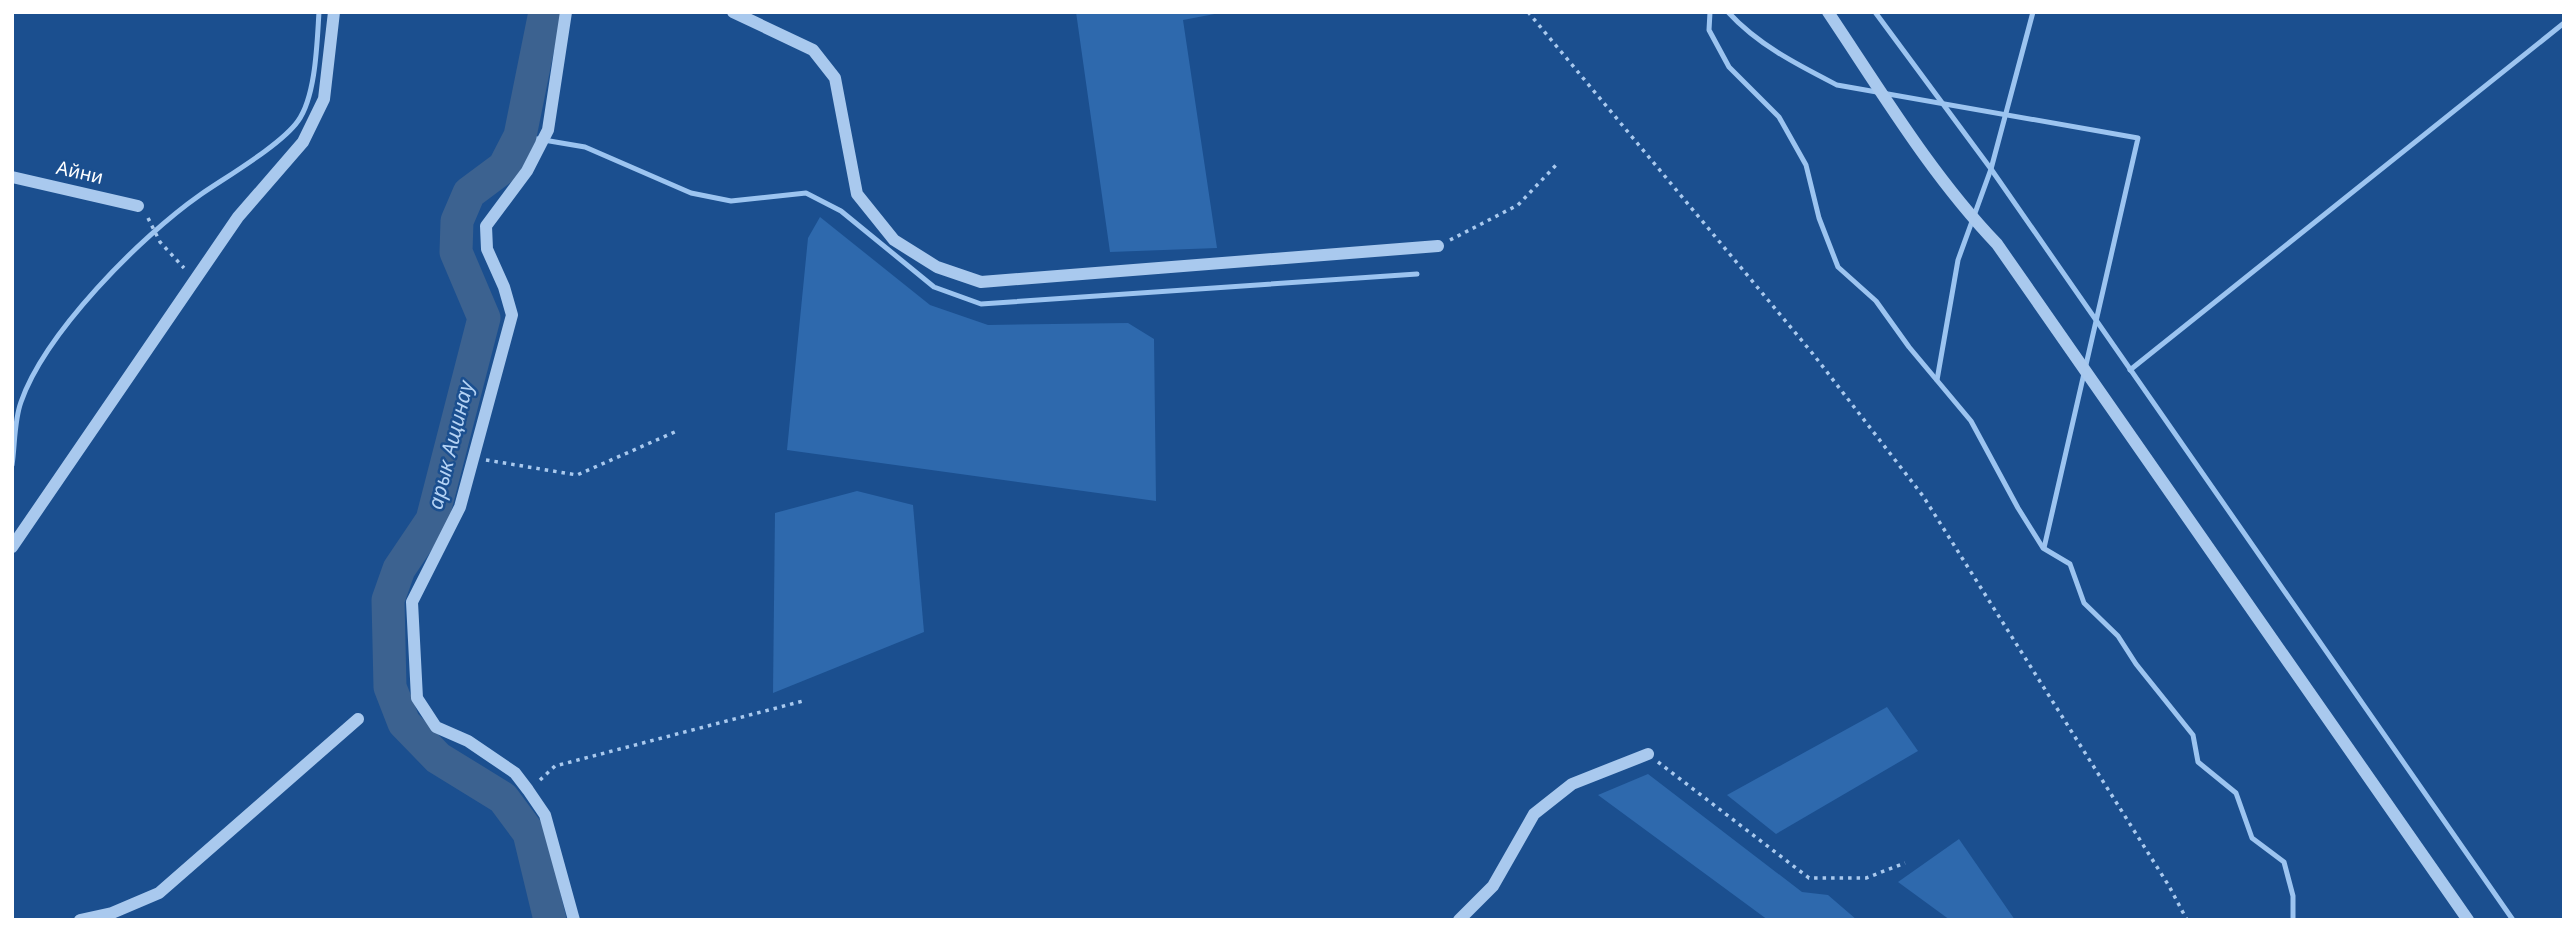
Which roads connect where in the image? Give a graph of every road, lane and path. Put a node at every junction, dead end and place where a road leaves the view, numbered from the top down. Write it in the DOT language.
graph roads {
  1 [pos="334,12"];
  2 [pos="566,12"];
  3 [pos="733,12"];
  4 [pos="1528,12"];
  5 [pos="1828,12"];
  6 [pos="1559,162"];
  7 [pos="12,177"];
  8 [pos="138,206"];
  9 [pos="151,223"];
  10 [pos="1438,246"];
  11 [pos="195,280"];
  12 [pos="677,431"];
  13 [pos="474,458"];
  14 [pos="12,547"];
  15 [pos="803,701"];
  16 [pos="358,719"];
  17 [pos="1648,754"];
  18 [pos="528,790"];
  19 [pos="1905,863"];
  20 [pos="80,920"];
  21 [pos="574,920"];
  22 [pos="1459,920"];
  23 [pos="2187,920"];
  24 [pos="2468,920"];
  1 -- 11 [label="street"];
  2 -- 13 [label="street"];
  3 -- 10 [label="street"];
  4 -- 23 [label="path"];
  5 -- 24 [label="street"];
  6 -- 10 [label="path"];
  7 -- 8 [label="street, Айни"];
  9 -- 11 [label="path"];
  11 -- 14 [label="street"];
  12 -- 13 [label="path"];
  13 -- 18 [label="street"];
  15 -- 18 [label="path"];
  16 -- 20 [label="street"];
  17 -- 19 [label="path"];
  17 -- 22 [label="street"];
  18 -- 21 [label="street"];
}
